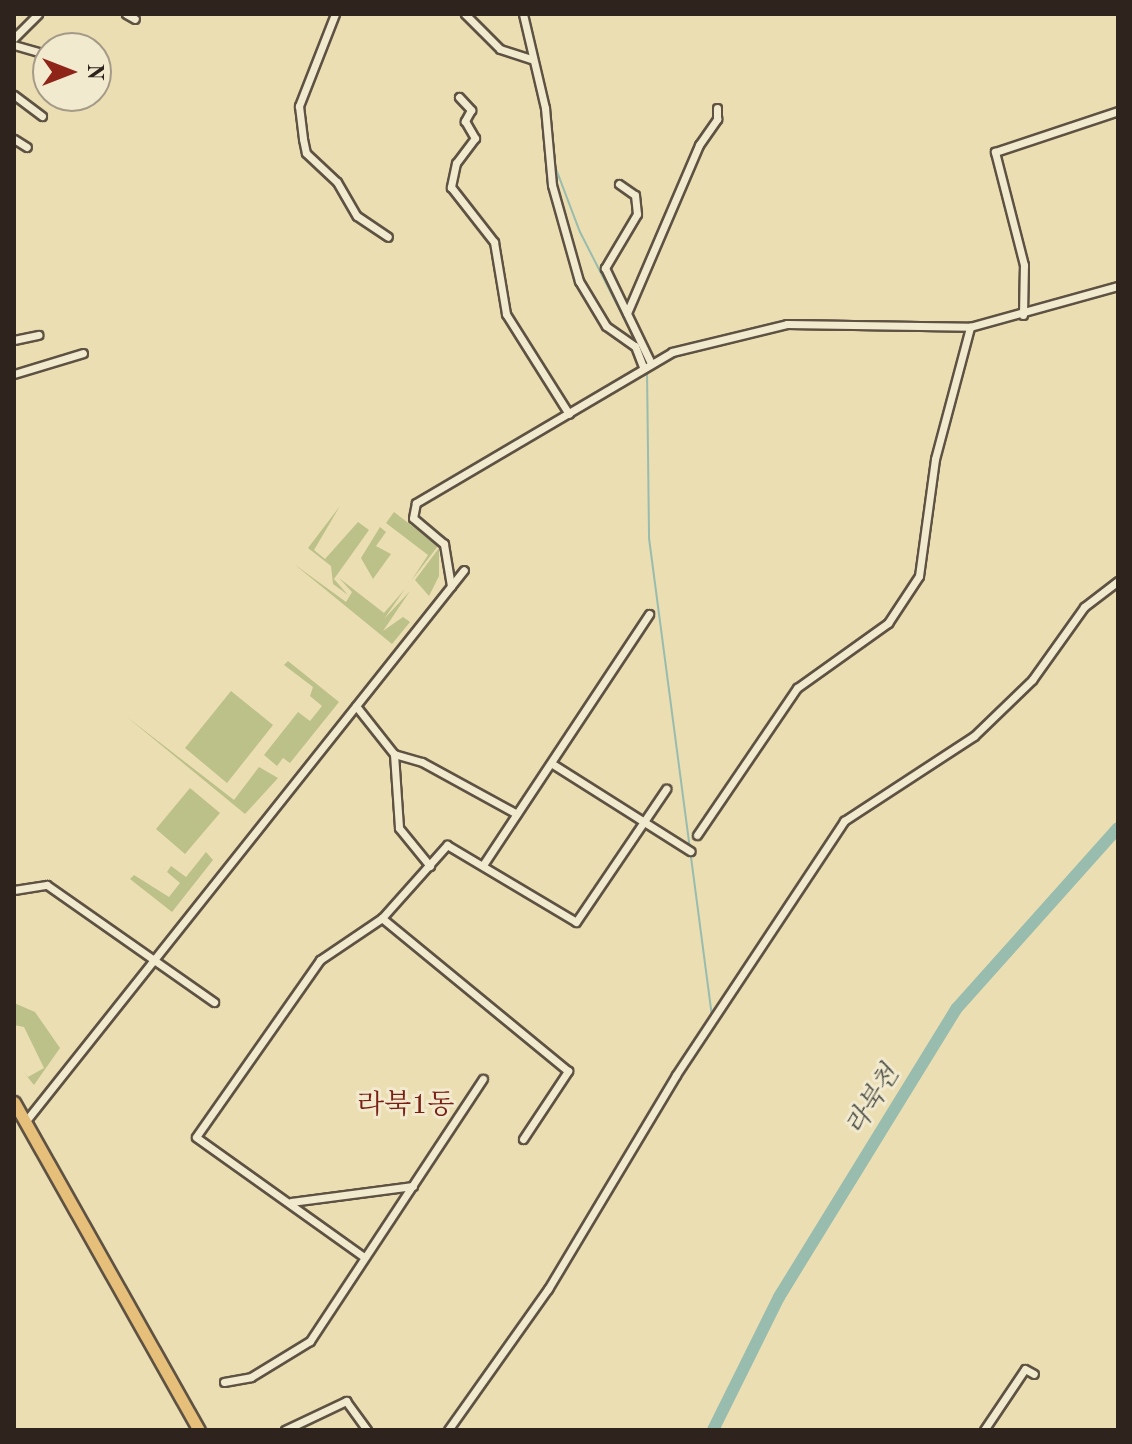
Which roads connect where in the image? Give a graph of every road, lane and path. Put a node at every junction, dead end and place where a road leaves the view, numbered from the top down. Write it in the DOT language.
graph roads {
  1 [pos="38,14"];
  2 [pos="126,14"];
  3 [pos="335,14"];
  4 [pos="465,14"];
  5 [pos="523,14"];
  6 [pos="135,19"];
  7 [pos="14,38"];
  8 [pos="531,59"];
  9 [pos="14,95"];
  10 [pos="459,97"];
  11 [pos="717,108"];
  12 [pos="1118,111"];
  13 [pos="42,116"];
  14 [pos="14,139"];
  15 [pos="27,147"];
  16 [pos="619,184"];
  17 [pos="388,237"];
  18 [pos="1118,286"];
  19 [pos="627,313"];
  20 [pos="1023,315"];
  21 [pos="970,327"];
  22 [pos="38,335"];
  23 [pos="14,340"];
  24 [pos="83,353"];
  25 [pos="647,365"];
  26 [pos="14,374"];
  27 [pos="569,414"];
  28 [pos="464,570"];
  29 [pos="1118,581"];
  30 [pos="451,586"];
  31 [pos="649,614"];
  32 [pos="356,706"];
  33 [pos="394,754"];
  34 [pos="551,763"];
  35 [pos="666,789"];
  36 [pos="517,814"];
  37 [pos="644,822"];
  38 [pos="697,835"];
  39 [pos="690,851"];
  40 [pos="483,865"];
  41 [pos="430,866"];
  42 [pos="14,890"];
  43 [pos="382,918"];
  44 [pos="152,962"];
  45 [pos="214,1002"];
  46 [pos="483,1079"];
  47 [pos="14,1102"];
  48 [pos="25,1122"];
  49 [pos="523,1139"];
  50 [pos="413,1186"];
  51 [pos="291,1202"];
  52 [pos="364,1257"];
  53 [pos="1034,1374"];
  54 [pos="224,1382"];
  55 [pos="199,1430"];
  56 [pos="285,1430"];
  57 [pos="367,1430"];
  58 [pos="448,1430"];
  59 [pos="984,1430"];
  1 -- 7 [label="street"];
  2 -- 6 [label="street"];
  3 -- 17 [label="street"];
  4 -- 8 [label="street"];
  5 -- 8 [label="street"];
  8 -- 25 [label="street"];
  9 -- 13 [label="street"];
  10 -- 27 [label="street"];
  11 -- 19 [label="street"];
  12 -- 20 [label="street"];
  14 -- 15 [label="street"];
  16 -- 19 [label="street"];
  18 -- 20 [label="street"];
  19 -- 25 [label="street"];
  20 -- 21 [label="street"];
  21 -- 25 [label="street"];
  21 -- 38 [label="street"];
  22 -- 23 [label="street"];
  24 -- 26 [label="street"];
  25 -- 27 [label="street"];
  27 -- 30 [label="street"];
  28 -- 30 [label="street"];
  29 -- 58 [label="street"];
  30 -- 32 [label="street"];
  31 -- 34 [label="street"];
  32 -- 33 [label="street"];
  32 -- 44 [label="street"];
  33 -- 36 [label="street"];
  33 -- 41 [label="street"];
  34 -- 36 [label="street"];
  34 -- 37 [label="street"];
  35 -- 37 [label="street"];
  36 -- 40 [label="street"];
  37 -- 39 [label="street"];
  37 -- 40 [label="street"];
  40 -- 41 [label="street"];
  41 -- 43 [label="street"];
  42 -- 44 [label="street"];
  43 -- 49 [label="street"];
  43 -- 51 [label="street"];
  44 -- 45 [label="street"];
  44 -- 48 [label="street"];
  46 -- 50 [label="street"];
  47 -- 48 [label="highway"];
  48 -- 55 [label="highway"];
  50 -- 51 [label="street"];
  50 -- 52 [label="street"];
  51 -- 52 [label="street"];
  52 -- 54 [label="street"];
  53 -- 59 [label="street"];
  56 -- 57 [label="street"];
}
